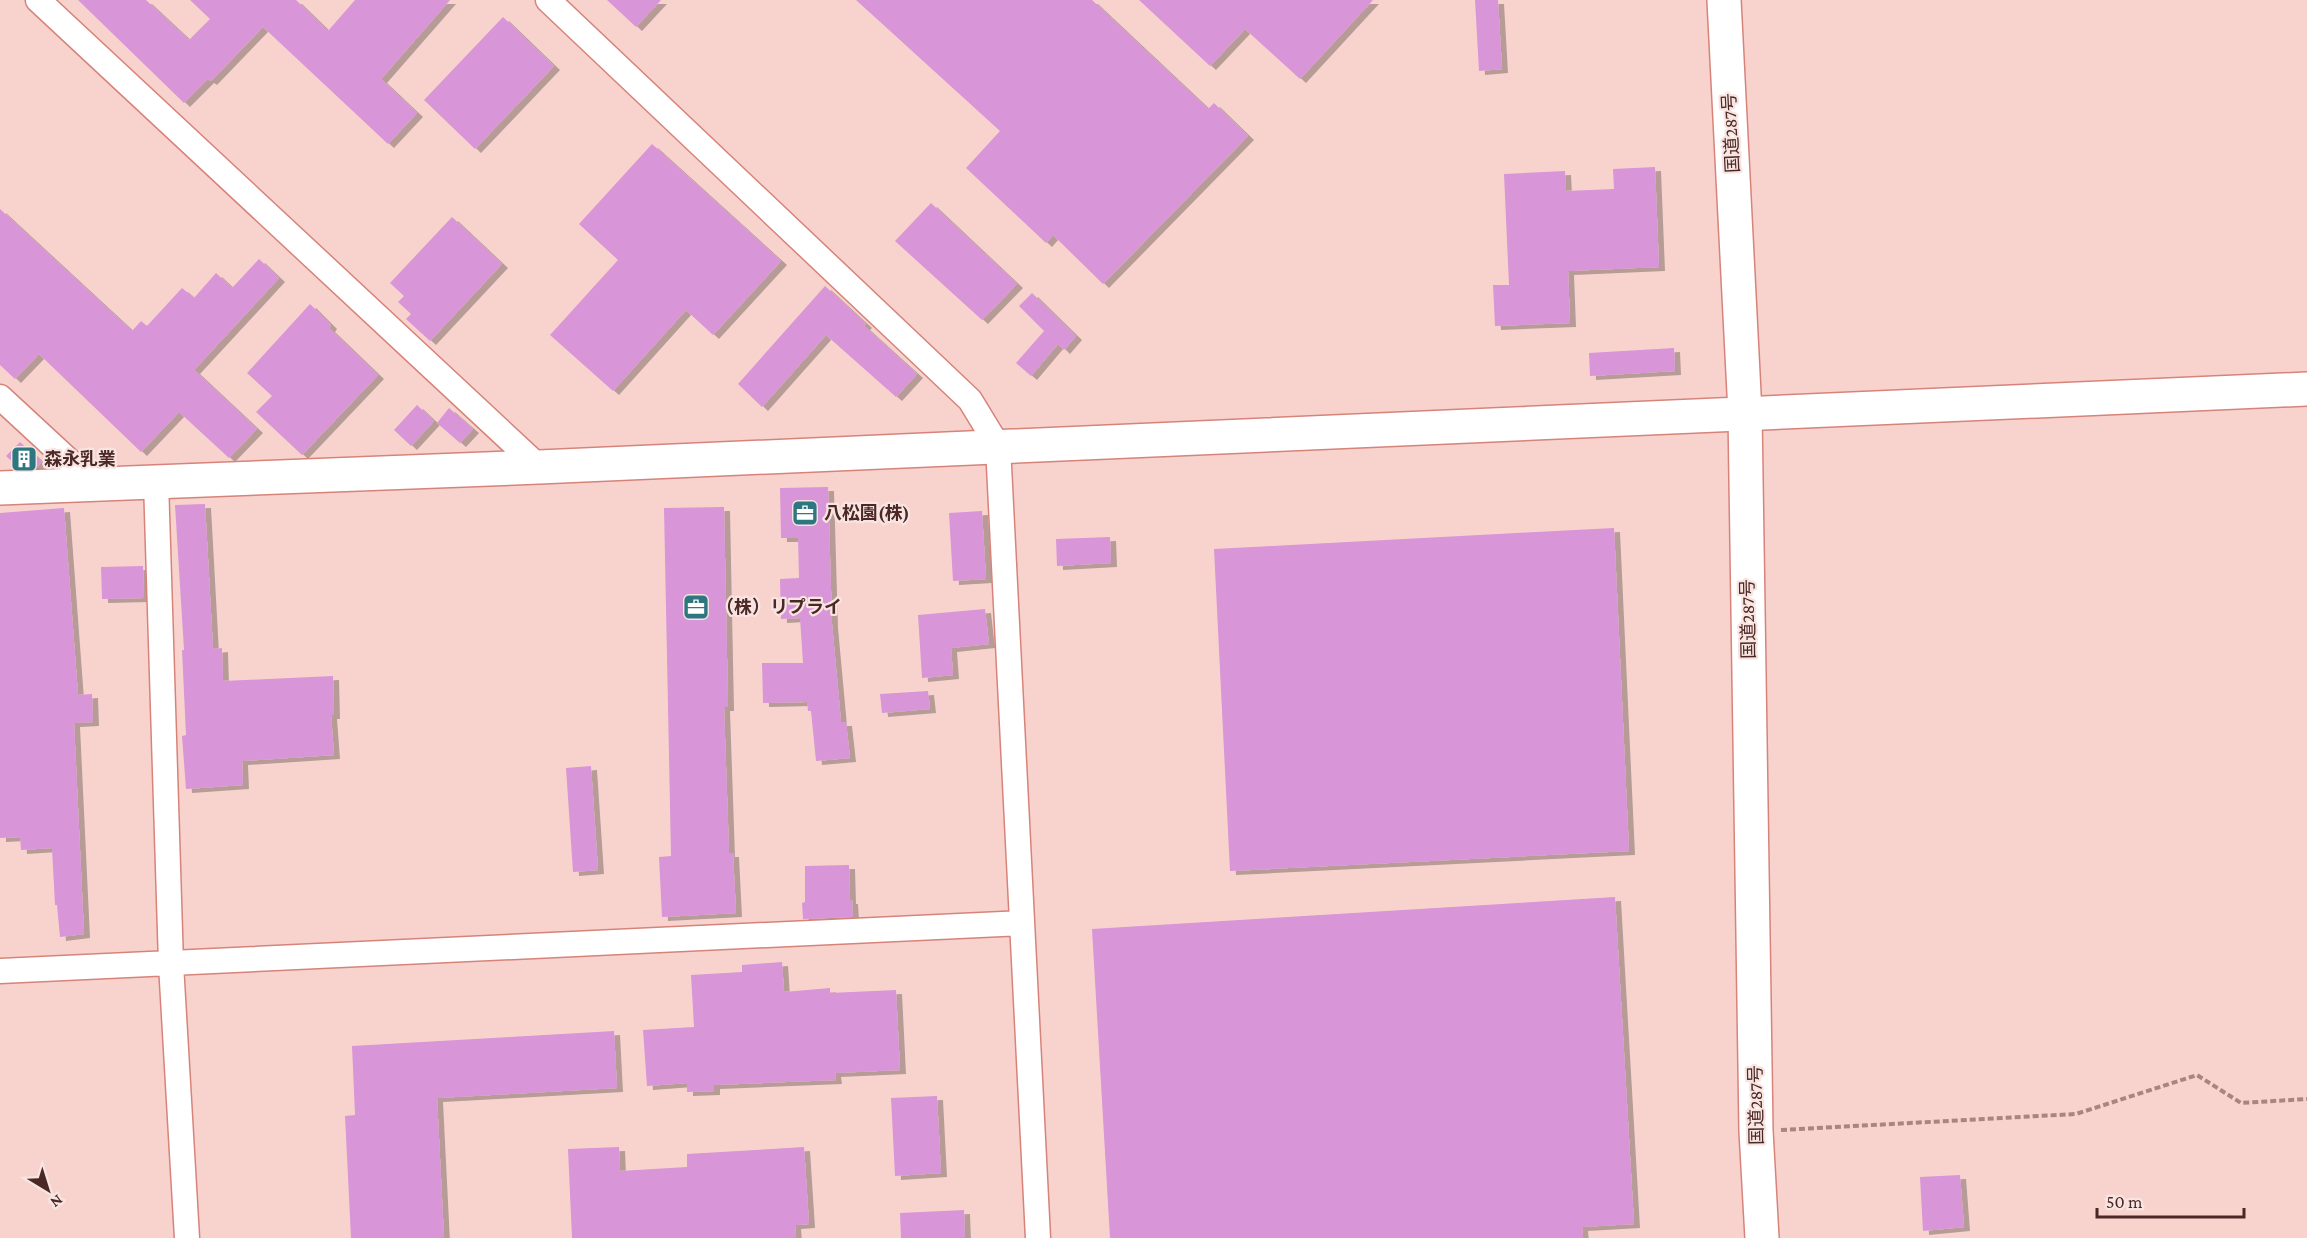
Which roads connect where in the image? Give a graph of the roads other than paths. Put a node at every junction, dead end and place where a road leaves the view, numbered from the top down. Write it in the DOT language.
graph roads {
  1 [pos="38,0"];
  2 [pos="548,0"];
  3 [pos="1724,0"];
  4 [pos="2307,388"];
  5 [pos="0,397"];
  6 [pos="1745,413"];
  7 [pos="998,446"];
  8 [pos="539,467"];
  9 [pos="156,481"];
  10 [pos="93,483"];
  11 [pos="0,488"];
  12 [pos="1021,923"];
  13 [pos="171,964"];
  14 [pos="0,970"];
  15 [pos="187,1238"];
  16 [pos="1038,1238"];
  17 [pos="1762,1238"];
  1 -- 8 [label="street"];
  2 -- 7 [label="street"];
  3 -- 6 [label="main road, 国道287号"];
  4 -- 6 [label="main road"];
  5 -- 10 [label="street"];
  6 -- 7 [label="main road"];
  6 -- 17 [label="main road, 国道287号"];
  7 -- 8 [label="main road"];
  7 -- 12 [label="street"];
  8 -- 9 [label="main road"];
  9 -- 10 [label="main road"];
  9 -- 13 [label="street"];
  10 -- 11 [label="main road"];
  12 -- 13 [label="street"];
  12 -- 16 [label="street"];
  13 -- 14 [label="street"];
  13 -- 15 [label="street"];
}
